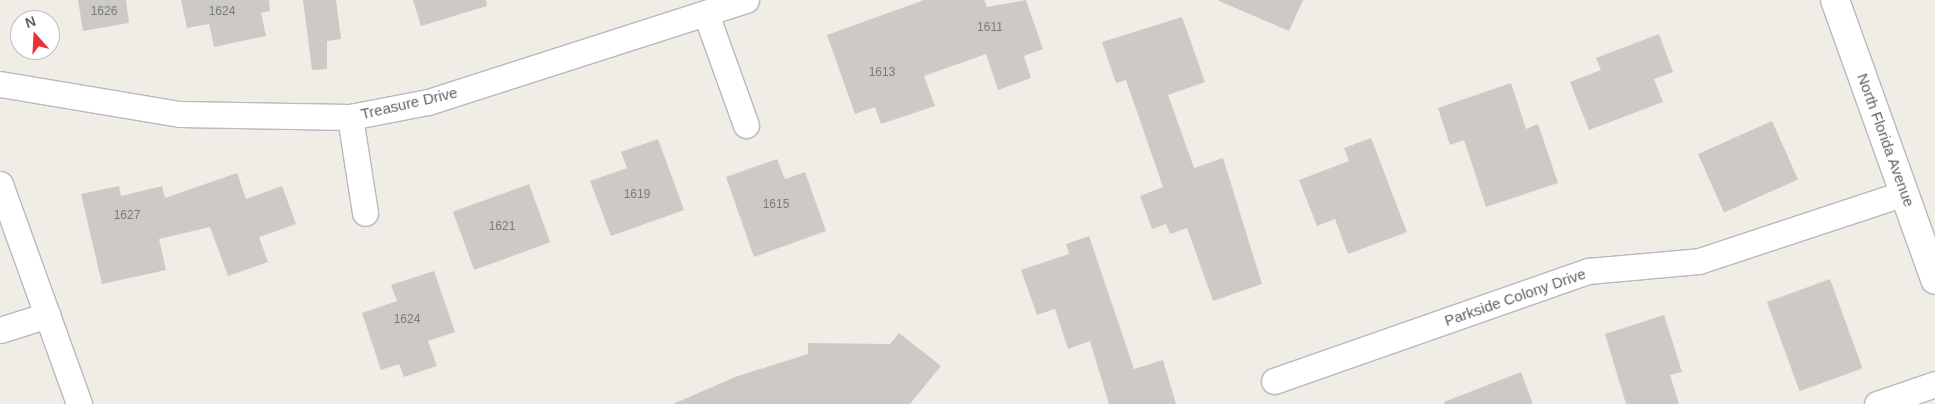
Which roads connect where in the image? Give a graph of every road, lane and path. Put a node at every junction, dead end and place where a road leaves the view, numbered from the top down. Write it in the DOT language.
graph roads {
  1 [pos="746,0"];
  2 [pos="1835,0"];
  3 [pos="706,14"];
  4 [pos="0,84"];
  5 [pos="350,117"];
  6 [pos="746,125"];
  7 [pos="0,184"];
  8 [pos="1905,193"];
  9 [pos="365,213"];
  10 [pos="1935,280"];
  11 [pos="48,315"];
  12 [pos="0,330"];
  13 [pos="1274,381"];
  14 [pos="1935,384"];
  15 [pos="79,404"];
  16 [pos="1877,404"];
  1 -- 3 [label="street, Treasure Drive"];
  2 -- 8 [label="street, North Florida Avenue"];
  3 -- 5 [label="street, Treasure Drive"];
  3 -- 6 [label="street"];
  4 -- 5 [label="street, Treasure Drive"];
  5 -- 9 [label="street"];
  7 -- 11 [label="street"];
  8 -- 10 [label="street, North Florida Avenue"];
  8 -- 13 [label="street, Parkside Colony Drive"];
  11 -- 12 [label="street"];
  11 -- 15 [label="street"];
  14 -- 16 [label="street"];
}
